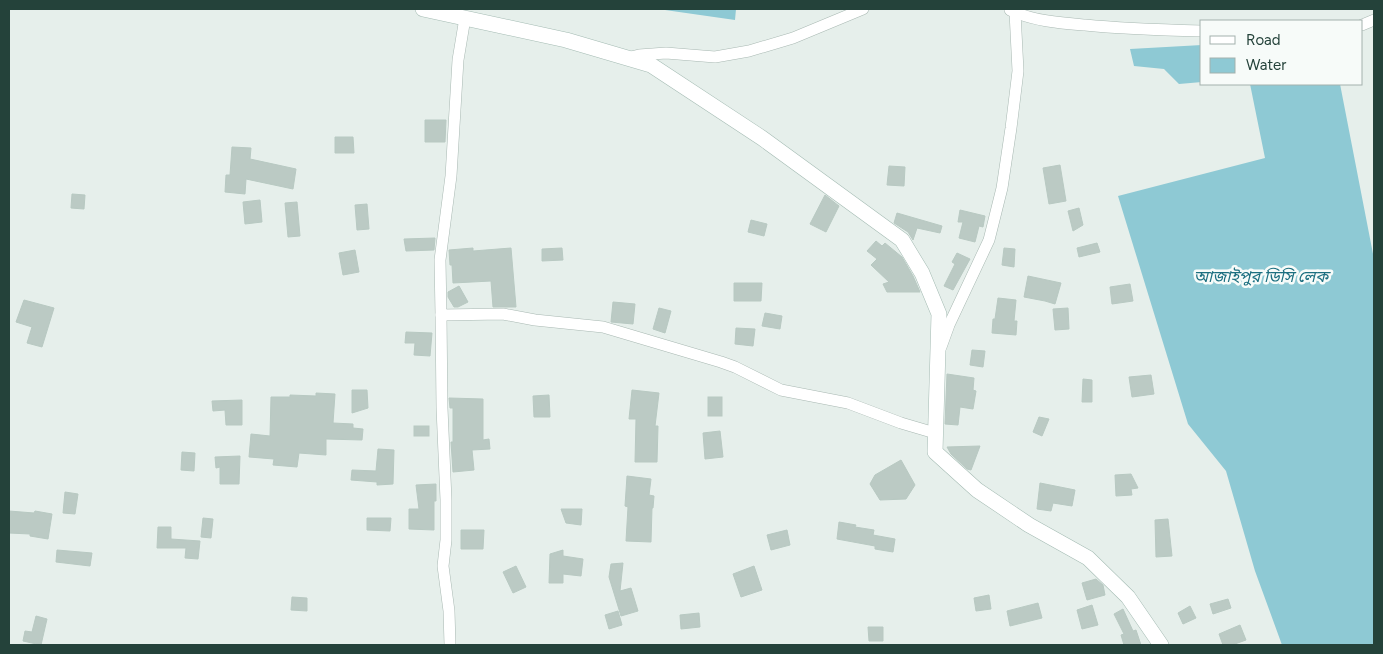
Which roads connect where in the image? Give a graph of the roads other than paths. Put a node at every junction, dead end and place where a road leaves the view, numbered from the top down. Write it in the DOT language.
graph roads {
  1 [pos="423,9"];
  2 [pos="863,9"];
  3 [pos="1012,10"];
  4 [pos="465,18"];
  5 [pos="1200,31"];
  6 [pos="626,58"];
  7 [pos="441,315"];
  8 [pos="937,355"];
  9 [pos="935,433"];
  10 [pos="450,645"];
  11 [pos="1160,645"];
  1 -- 4 [label="street"];
  2 -- 6 [label="street"];
  3 -- 5 [label="street"];
  3 -- 8 [label="street"];
  4 -- 6 [label="street"];
  4 -- 7 [label="street"];
  6 -- 8 [label="street"];
  7 -- 9 [label="street"];
  7 -- 10 [label="street"];
  8 -- 9 [label="street"];
  9 -- 11 [label="street"];
}
